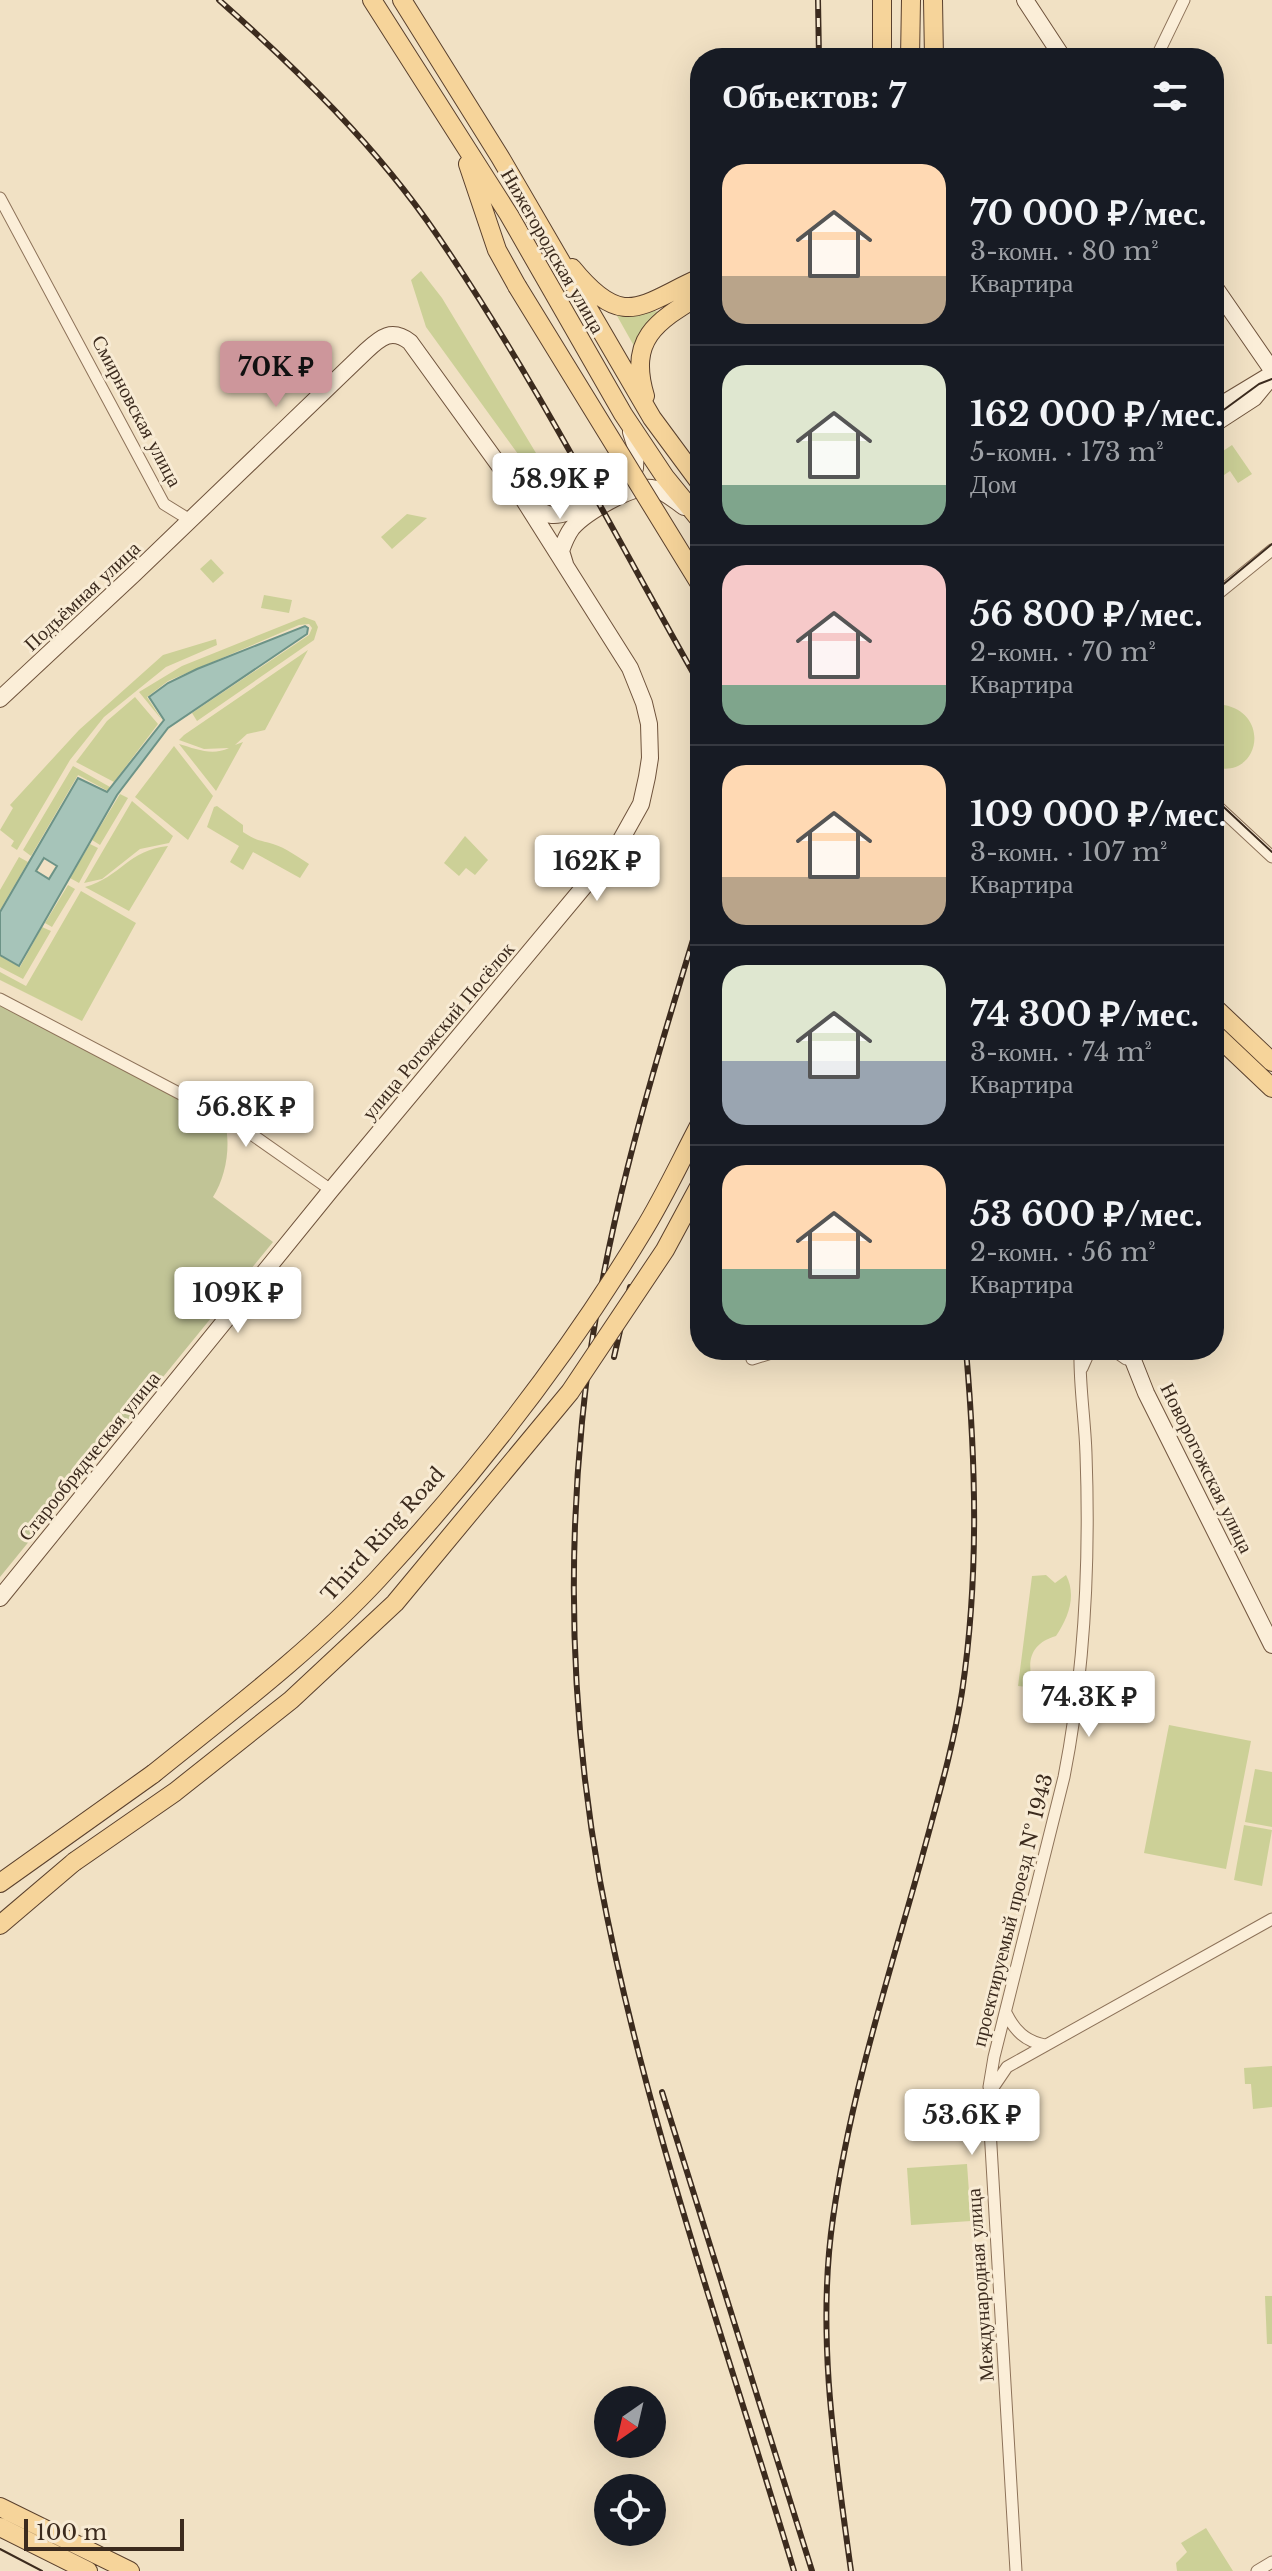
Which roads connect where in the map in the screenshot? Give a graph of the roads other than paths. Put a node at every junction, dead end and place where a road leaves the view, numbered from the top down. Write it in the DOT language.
graph roads {
  1 [pos="372,0"];
  2 [pos="402,0"];
  3 [pos="409,0"];
  4 [pos="882,0"];
  5 [pos="911,0"];
  6 [pos="933,0"];
  7 [pos="1025,0"];
  8 [pos="1184,0"];
  9 [pos="432,45"];
  10 [pos="882,48"];
  11 [pos="910,48"];
  12 [pos="934,48"];
  13 [pos="1056,48"];
  14 [pos="1161,48"];
  15 [pos="443,111"];
  16 [pos="0,198"];
  17 [pos="546,235"];
  18 [pos="690,286"];
  19 [pos="690,298"];
  20 [pos="1224,301"];
  21 [pos="659,309"];
  22 [pos="1272,373"];
  23 [pos="1224,403"];
  24 [pos="623,414"];
  25 [pos="652,418"];
  26 [pos="1224,418"];
  27 [pos="690,469"];
  28 [pos="522,497"];
  29 [pos="690,508"];
  30 [pos="690,513"];
  31 [pos="190,520"];
  32 [pos="1272,550"];
  33 [pos="565,566"];
  34 [pos="690,568"];
  35 [pos="1224,589"];
  36 [pos="0,699"];
  37 [pos="1224,812"];
  38 [pos="1270,852"];
  39 [pos="0,999"];
  40 [pos="1224,1016"];
  41 [pos="1224,1042"];
  42 [pos="1272,1062"];
  43 [pos="1272,1088"];
  44 [pos="690,1143"];
  45 [pos="331,1190"];
  46 [pos="690,1204"];
  47 [pos="1080,1360"];
  48 [pos="1086,1360"];
  49 [pos="1128,1360"];
  50 [pos="1081,1372"];
  51 [pos="0,1598"];
  52 [pos="1272,1645"];
  53 [pos="60,1840"];
  54 [pos="74,1862"];
  55 [pos="0,1873"];
  56 [pos="0,1883"];
  57 [pos="0,1913"];
  58 [pos="1272,1919"];
  59 [pos="0,1925"];
  60 [pos="1006,2013"];
  61 [pos="1045,2045"];
  62 [pos="988,2095"];
  63 [pos="2,2512"];
  64 [pos="1272,2562"];
  65 [pos="65,2564"];
  66 [pos="88,2571"];
  67 [pos="130,2571"];
  68 [pos="1016,2571"];
  69 [pos="1257,2571"];
  1 -- 15 [label="main road, Нижегородская улица"];
  2 -- 9 [label="main road, Нижегородская улица"];
  3 -- 9 [label="street"];
  4 -- 10 [label="main road"];
  5 -- 11 [label="main road"];
  6 -- 12 [label="main road"];
  7 -- 13 [label="street"];
  8 -- 14 [label="street"];
  9 -- 17 [label="main road, Нижегородская улица"];
  15 -- 24 [label="main road, Нижегородская улица"];
  15 -- 34 [label="main road, bridge"];
  16 -- 31 [label="street, Смирновская улица"];
  17 -- 21 [label="main road"];
  17 -- 25 [label="main road, Нижегородская улица"];
  18 -- 21 [label="main road"];
  19 -- 21 [label="main road"];
  20 -- 22 [label="street"];
  21 -- 25 [label="main road"];
  22 -- 23 [label="street"];
  22 -- 26 [label="street"];
  24 -- 28 [label="street"];
  24 -- 29 [label="main road, Нижегородская улица"];
  25 -- 27 [label="main road, Нижегородская улица"];
  28 -- 31 [label="street, улица Рогожский Посёлок"];
  28 -- 33 [label="street, улица Рогожский Посёлок"];
  30 -- 33 [label="street"];
  31 -- 36 [label="street, Подъёмная улица"];
  32 -- 35 [label="street"];
  33 -- 45 [label="street, улица Рогожский Посёлок"];
  37 -- 38 [label="street"];
  39 -- 45 [label="street"];
  40 -- 42 [label="main road"];
  41 -- 43 [label="main road"];
  44 -- 53 [label="main road, Third Ring Road, bridge"];
  45 -- 51 [label="street, Старообрядческая улица"];
  46 -- 54 [label="main road, bridge"];
  47 -- 50 [label="street, проектируемый проезд № 1943"];
  48 -- 50 [label="street"];
  49 -- 52 [label="street, Новорогожская улица"];
  50 -- 60 [label="street, проектируемый проезд № 1943"];
  53 -- 55 [label="main road"];
  53 -- 56 [label="main road, Third Ring Road"];
  54 -- 57 [label="main road"];
  54 -- 59 [label="main road"];
  58 -- 61 [label="street"];
  60 -- 61 [label="street"];
  60 -- 62 [label="street, проектируемый проезд № 1943"];
  61 -- 62 [label="street"];
  62 -- 68 [label="street, Международная улица"];
  63 -- 65 [label="main road"];
  63 -- 67 [label="main road"];
  64 -- 69 [label="street"];
  65 -- 66 [label="main road"];
}
